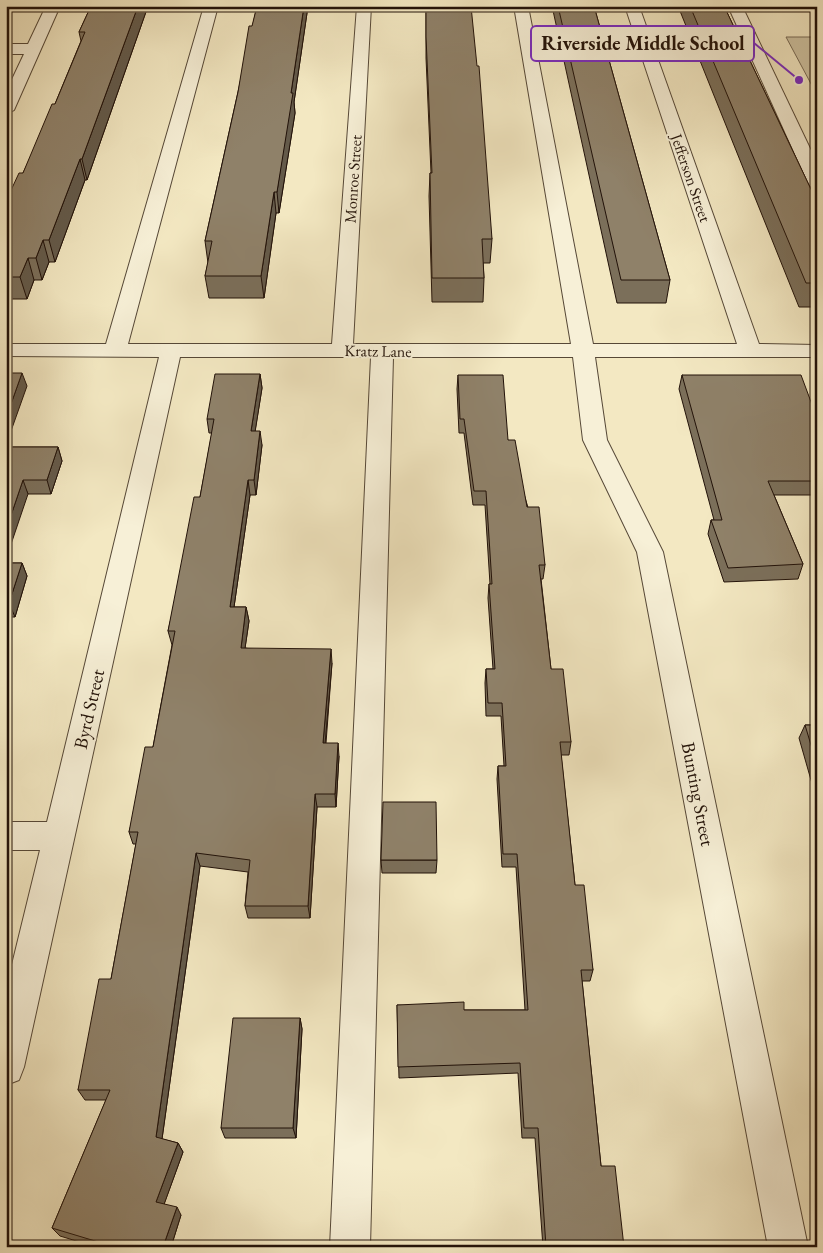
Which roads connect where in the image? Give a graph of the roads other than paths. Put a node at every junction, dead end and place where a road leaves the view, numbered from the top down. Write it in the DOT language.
graph roads {
  1 [pos="53,6"];
  2 [pos="211,6"];
  3 [pos="364,6"];
  4 [pos="521,6"];
  5 [pos="632,6"];
  6 [pos="735,6"];
  7 [pos="6,50"];
  8 [pos="34,50"];
  9 [pos="6,110"];
  10 [pos="817,183"];
  11 [pos="6,350"];
  12 [pos="115,350"];
  13 [pos="171,350"];
  14 [pos="750,350"];
  15 [pos="342,351"];
  16 [pos="583,351"];
  17 [pos="817,351"];
  18 [pos="382,352"];
  19 [pos="6,836"];
  20 [pos="60,836"];
  21 [pos="6,1067"];
  22 [pos="350,1247"];
  23 [pos="788,1247"];
  1 -- 8 [label="street"];
  2 -- 12 [label="street"];
  3 -- 15 [label="street, Monroe Street"];
  4 -- 16 [label="street, Bunting Street"];
  5 -- 14 [label="street, Jefferson Street"];
  6 -- 10 [label="street"];
  7 -- 8 [label="street"];
  8 -- 9 [label="street"];
  11 -- 12 [label="street, Kratz Lane"];
  12 -- 13 [label="street, Kratz Lane"];
  13 -- 15 [label="street, Kratz Lane"];
  13 -- 20 [label="street, Byrd Street"];
  14 -- 16 [label="street, Kratz Lane"];
  14 -- 17 [label="street, Kratz Lane"];
  15 -- 18 [label="street, Kratz Lane"];
  16 -- 18 [label="street, Kratz Lane"];
  16 -- 23 [label="street, Bunting Street"];
  18 -- 22 [label="street"];
  19 -- 20 [label="street"];
  20 -- 21 [label="street, Byrd Street"];
}
